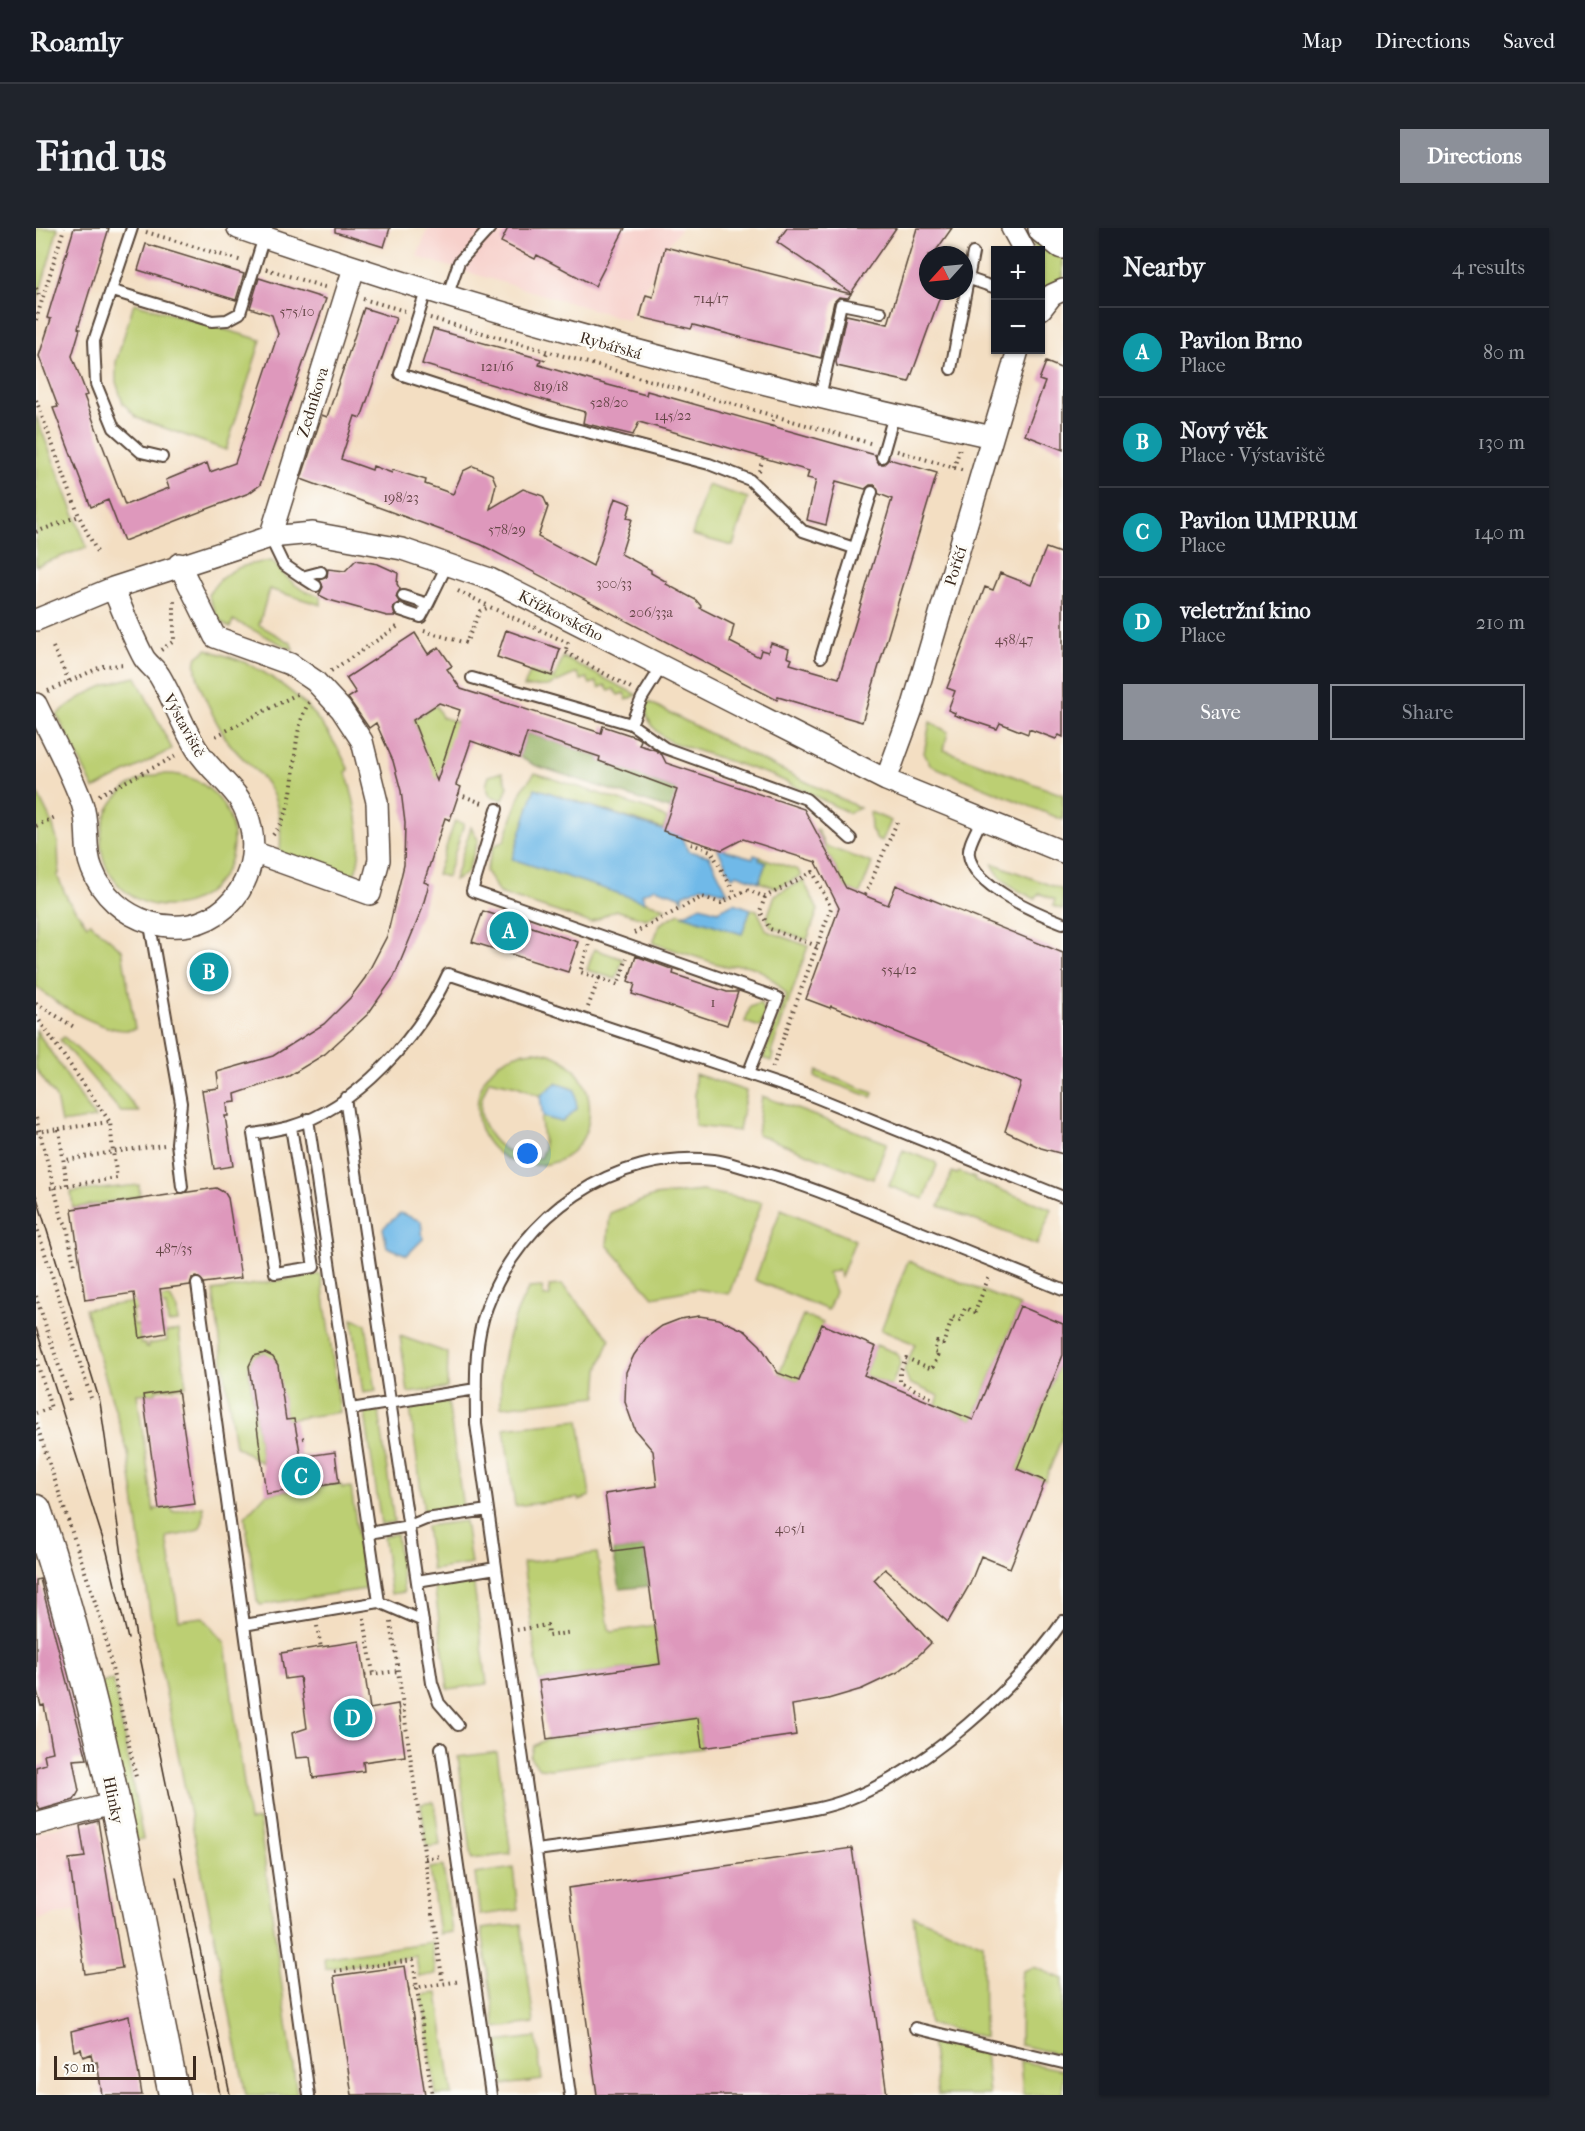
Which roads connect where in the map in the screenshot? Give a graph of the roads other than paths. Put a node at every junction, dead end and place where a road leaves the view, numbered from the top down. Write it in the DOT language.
graph roads {
  1 [pos="132,228"];
  2 [pos="238,228"];
  3 [pos="490,228"];
  4 [pos="1021,229"];
  5 [pos="264,237"];
  6 [pos="1063,242"];
  7 [pos="1023,246"];
  8 [pos="354,268"];
  9 [pos="973,280"];
  10 [pos="991,286"];
  11 [pos="1063,290"];
  12 [pos="113,291"];
  13 [pos="426,291"];
  14 [pos="447,297"];
  15 [pos="962,300"];
  16 [pos="1045,304"];
  17 [pos="881,312"];
  18 [pos="1017,354"];
  19 [pos="951,369"];
  20 [pos="820,397"];
  21 [pos="894,415"];
  22 [pos="992,437"];
  23 [pos="884,452"];
  24 [pos="162,457"];
  25 [pos="872,492"];
  26 [pos="270,537"];
  27 [pos="854,548"];
  28 [pos="448,563"];
  29 [pos="179,564"];
  30 [pos="321,572"];
  31 [pos="302,577"];
  32 [pos="316,586"];
  33 [pos="113,588"];
  34 [pos="403,596"];
  35 [pos="428,604"];
  36 [pos="400,610"];
  37 [pos="36,620"];
  38 [pos="821,657"];
  39 [pos="662,666"];
  40 [pos="472,678"];
  41 [pos="40,698"];
  42 [pos="631,724"];
  43 [pos="886,780"];
  44 [pos="497,809"];
  45 [pos="981,820"];
  46 [pos="851,839"];
  47 [pos="253,852"];
  48 [pos="1063,852"];
  49 [pos="1063,923"];
  50 [pos="150,925"];
  51 [pos="748,1074"];
  52 [pos="345,1098"];
  53 [pos="308,1119"];
  54 [pos="291,1127"];
  55 [pos="182,1187"];
  56 [pos="1063,1197"];
  57 [pos="197,1284"];
  58 [pos="1063,1290"];
  59 [pos="476,1389"];
  60 [pos="390,1403"];
  61 [pos="351,1409"];
  62 [pos="36,1510"];
  63 [pos="488,1510"];
  64 [pos="409,1526"];
  65 [pos="369,1533"];
  66 [pos="496,1568"];
  67 [pos="417,1581"];
  68 [pos="384,1604"];
  69 [pos="423,1621"];
  70 [pos="1063,1621"];
  71 [pos="244,1625"];
  72 [pos="458,1725"];
  73 [pos="441,1748"];
  74 [pos="115,1803"];
  75 [pos="36,1824"];
  76 [pos="536,1850"];
  77 [pos="915,2028"];
  78 [pos="1063,2063"];
  79 [pos="174,2095"];
  80 [pos="309,2095"];
  81 [pos="491,2095"];
  82 [pos="570,2095"];
  1 -- 12 [label="lane"];
  2 -- 5 [label="street, Rybářská"];
  3 -- 14 [label="lane"];
  4 -- 6 [label="main road"];
  4 -- 7 [label="street"];
  5 -- 8 [label="street, Rybářská"];
  5 -- 12 [label="lane"];
  8 -- 13 [label="street, Rybářská"];
  8 -- 26 [label="street, Zedníkova"];
  9 -- 10 [label="lane"];
  11 -- 16 [label="street"];
  12 -- 24 [label="lane"];
  13 -- 14 [label="street, Rybářská"];
  13 -- 27 [label="lane"];
  14 -- 20 [label="street, Rybářská"];
  15 -- 19 [label="lane"];
  17 -- 20 [label="lane"];
  18 -- 22 [label="street, Poříčí"];
  20 -- 21 [label="street, Rybářská"];
  21 -- 22 [label="street, Rybářská"];
  21 -- 23 [label="lane"];
  22 -- 43 [label="street, Poříčí"];
  25 -- 27 [label="lane"];
  26 -- 28 [label="street, Křížkovského"];
  26 -- 29 [label="street, Křížkovského"];
  26 -- 31 [label="lane"];
  27 -- 38 [label="lane"];
  28 -- 35 [label="lane"];
  28 -- 39 [label="street, Křížkovského"];
  29 -- 33 [label="street, Křížkovského"];
  29 -- 47 [label="street"];
  30 -- 31 [label="lane"];
  31 -- 32 [label="lane"];
  33 -- 37 [label="street, Křížkovského"];
  33 -- 47 [label="street, Výstaviště"];
  34 -- 35 [label="lane"];
  35 -- 36 [label="lane"];
  39 -- 42 [label="lane"];
  39 -- 43 [label="street, Křížkovského"];
  40 -- 42 [label="lane"];
  41 -- 50 [label="street"];
  42 -- 46 [label="lane"];
  43 -- 45 [label="street, Křížkovského"];
  44 -- 51 [label="lane"];
  45 -- 48 [label="street, Křížkovského"];
  45 -- 49 [label="lane"];
  47 -- 50 [label="street, Výstaviště"];
  50 -- 55 [label="lane"];
  51 -- 52 [label="lane"];
  51 -- 56 [label="lane"];
  52 -- 53 [label="lane"];
  52 -- 60 [label="lane"];
  53 -- 54 [label="lane"];
  53 -- 61 [label="lane"];
  54 -- 54 [label="lane"];
  57 -- 71 [label="lane"];
  58 -- 59 [label="lane"];
  59 -- 60 [label="lane"];
  59 -- 63 [label="lane"];
  60 -- 61 [label="lane"];
  60 -- 64 [label="lane"];
  61 -- 65 [label="lane"];
  62 -- 74 [label="street, Hlinky"];
  63 -- 64 [label="lane"];
  63 -- 66 [label="lane"];
  64 -- 65 [label="lane"];
  64 -- 67 [label="lane"];
  65 -- 68 [label="lane"];
  66 -- 67 [label="lane"];
  66 -- 76 [label="lane"];
  67 -- 69 [label="lane"];
  68 -- 69 [label="lane"];
  68 -- 71 [label="lane"];
  69 -- 72 [label="lane"];
  70 -- 76 [label="lane"];
  71 -- 80 [label="lane"];
  73 -- 81 [label="lane"];
  74 -- 75 [label="street"];
  74 -- 79 [label="street, Hlinky"];
  76 -- 82 [label="lane"];
  77 -- 78 [label="lane"];
}
